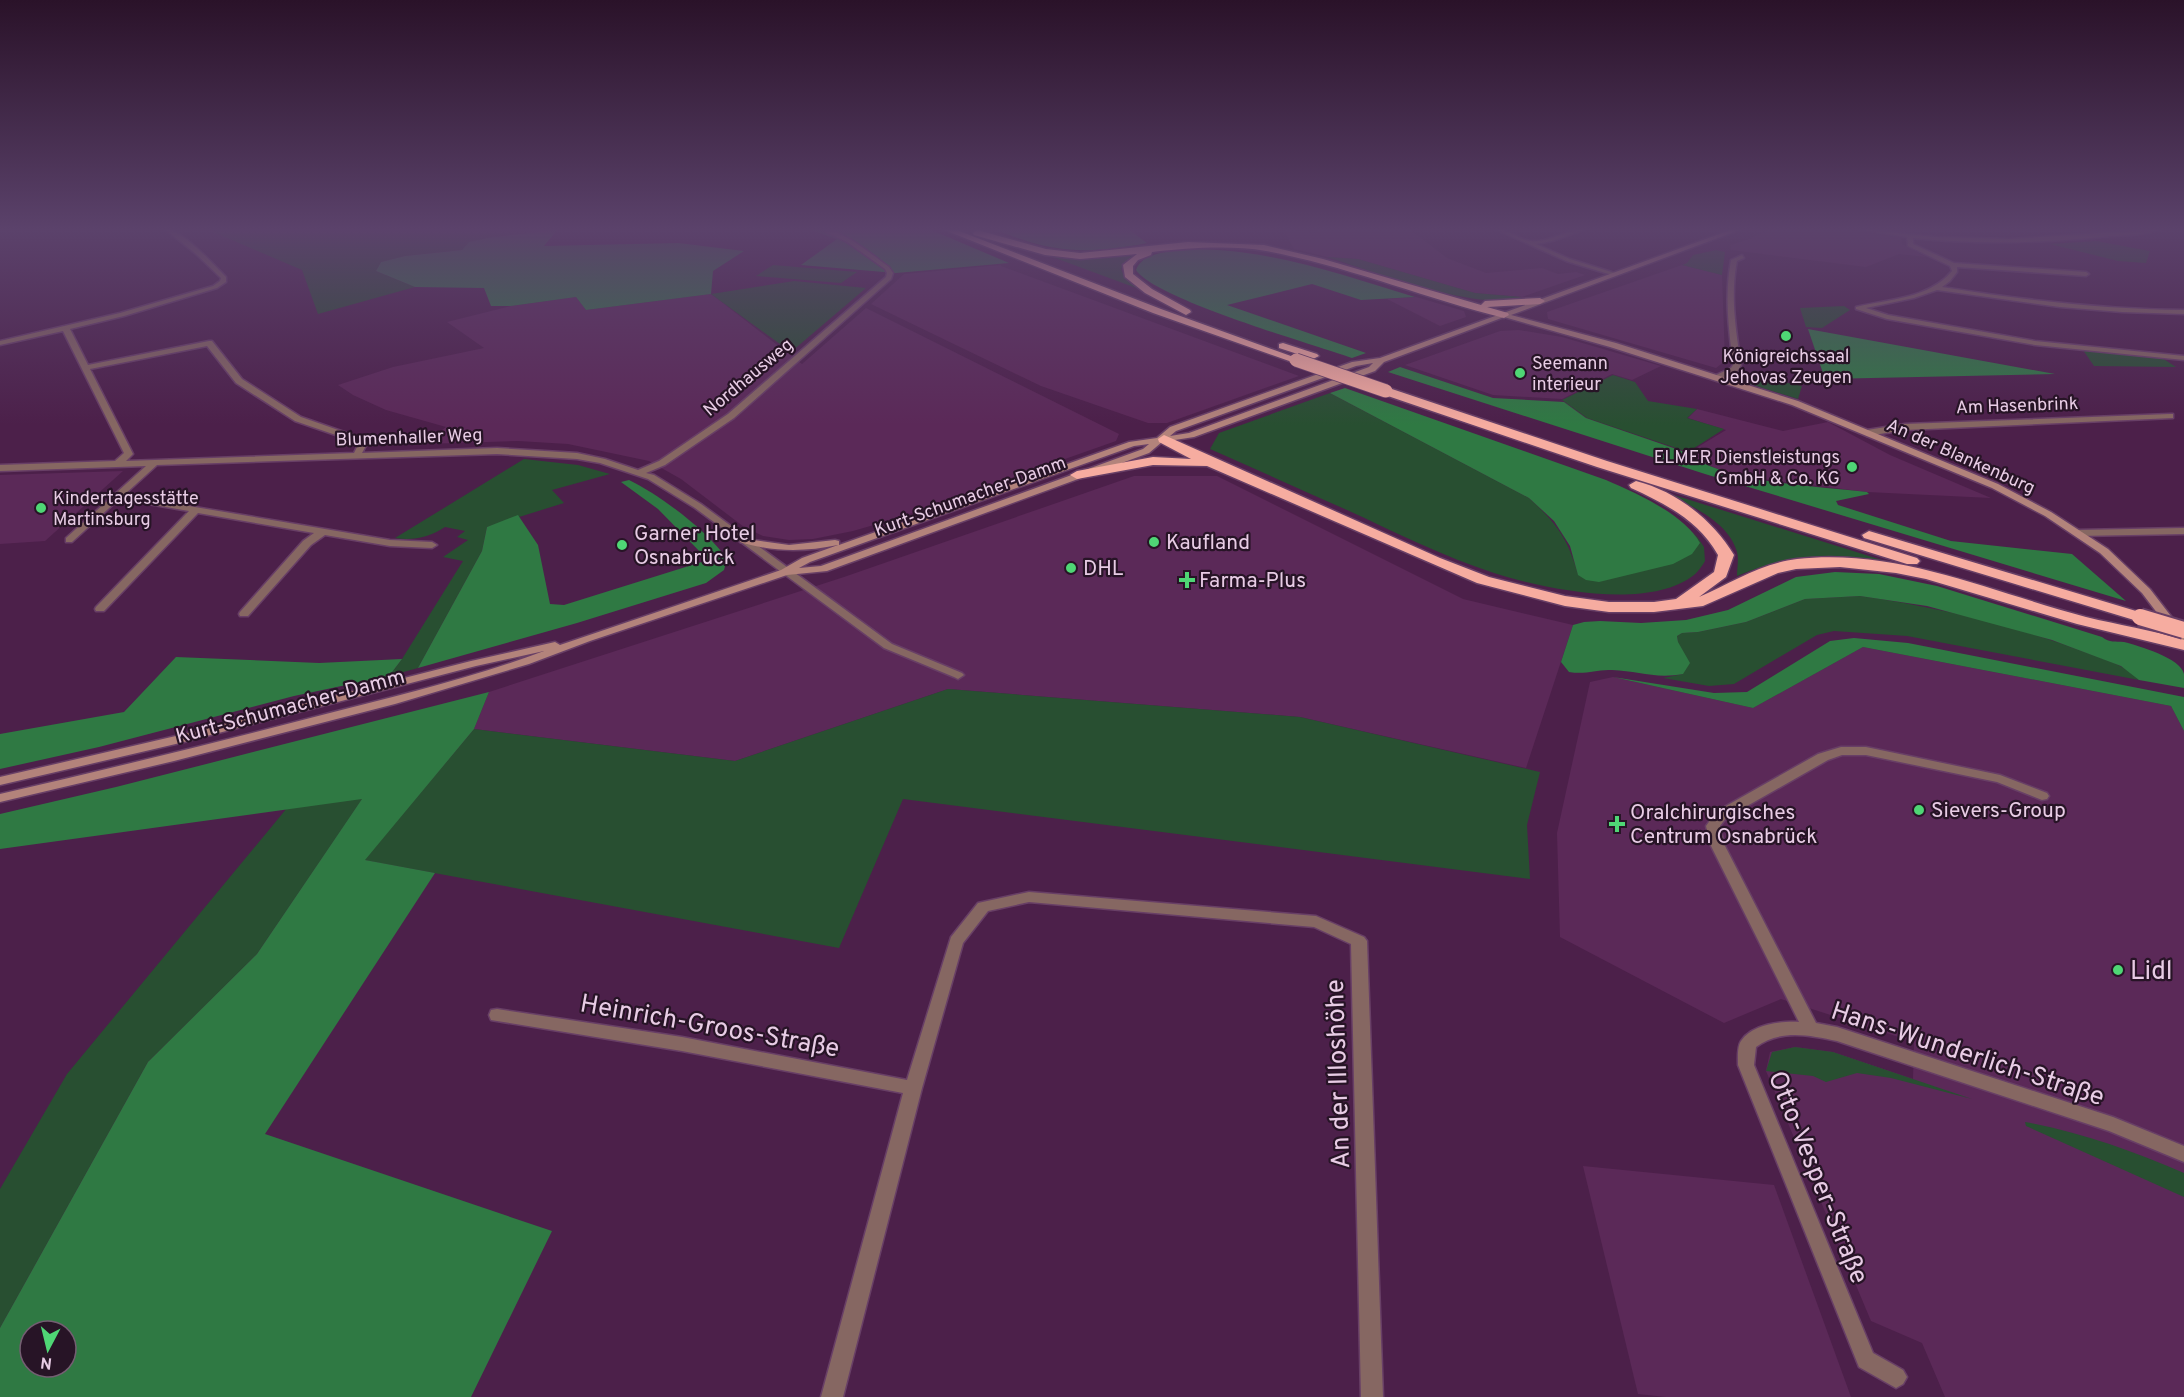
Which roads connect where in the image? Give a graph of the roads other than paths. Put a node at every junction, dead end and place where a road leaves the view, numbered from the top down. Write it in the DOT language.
graph roads {
  1 [pos="191,294"];
  2 [pos="870,294"];
  3 [pos="1113,294"];
  4 [pos="1139,294"];
  5 [pos="1156,294"];
  6 [pos="1433,294"];
  7 [pos="1559,294"];
  8 [pos="1730,294"];
  9 [pos="1914,294"];
  10 [pos="1979,294"];
  11 [pos="1450,299"];
  12 [pos="1540,301"];
  13 [pos="1873,305"];
  14 [pos="1186,312"];
  15 [pos="2184,312"];
  16 [pos="1504,315"];
  17 [pos="1882,315"];
  18 [pos="66,329"];
  19 [pos="0,343"];
  20 [pos="2184,358"];
  21 [pos="1381,360"];
  22 [pos="85,368"];
  23 [pos="1717,378"];
  24 [pos="1391,388"];
  25 [pos="2170,416"];
  26 [pos="1867,433"];
  27 [pos="1164,439"];
  28 [pos="1539,443"];
  29 [pos="357,455"];
  30 [pos="154,463"];
  31 [pos="117,464"];
  32 [pos="1219,466"];
  33 [pos="0,468"];
  34 [pos="640,472"];
  35 [pos="1077,475"];
  36 [pos="116,496"];
  37 [pos="196,510"];
  38 [pos="2184,531"];
  39 [pos="322,532"];
  40 [pos="2078,533"];
  41 [pos="866,538"];
  42 [pos="69,540"];
  43 [pos="744,540"];
  44 [pos="432,545"];
  45 [pos="785,572"];
  46 [pos="1680,603"];
  47 [pos="100,609"];
  48 [pos="244,614"];
  49 [pos="2184,630"];
  50 [pos="2156,637"];
  51 [pos="586,639"];
  52 [pos="2184,643"];
  53 [pos="958,675"];
  54 [pos="0,781"];
  55 [pos="2042,796"];
  56 [pos="0,798"];
  57 [pos="497,1015"];
  58 [pos="1811,1029"];
  59 [pos="913,1088"];
  60 [pos="2184,1155"];
  61 [pos="1896,1377"];
  62 [pos="832,1397"];
  63 [pos="1372,1397"];
  1 -- 18 [label="street"];
  2 -- 34 [label="street, Nordhausweg"];
  3 -- 24 [label="highway, bridge"];
  4 -- 14 [label="highway"];
  5 -- 14 [label="highway"];
  6 -- 11 [label="highway"];
  7 -- 12 [label="main road"];
  8 -- 23 [label="street"];
  9 -- 13 [label="street"];
  10 -- 15 [label="street"];
  11 -- 12 [label="highway"];
  11 -- 16 [label="highway"];
  12 -- 16 [label="main road"];
  13 -- 17 [label="street"];
  13 -- 17 [label="street"];
  14 -- 24 [label="highway"];
  16 -- 21 [label="main road"];
  16 -- 23 [label="main road, An der Blankenburg"];
  17 -- 20 [label="street"];
  18 -- 19 [label="street"];
  18 -- 22 [label="street"];
  21 -- 27 [label="main road, Kurt-Schumacher-Damm"];
  21 -- 27 [label="main road, Kurt-Schumacher-Damm"];
  22 -- 29 [label="street"];
  22 -- 31 [label="street"];
  23 -- 26 [label="main road, An der Blankenburg"];
  24 -- 28 [label="highway"];
  24 -- 49 [label="highway, bridge"];
  25 -- 26 [label="street, Am Hasenbrink"];
  26 -- 40 [label="main road, An der Blankenburg"];
  27 -- 32 [label="highway"];
  27 -- 35 [label="main road, Kurt-Schumacher-Damm"];
  27 -- 41 [label="main road, Kurt-Schumacher-Damm"];
  28 -- 46 [label="highway"];
  28 -- 50 [label="highway"];
  29 -- 30 [label="street, Blumenhaller Weg"];
  29 -- 34 [label="street, Blumenhaller Weg"];
  30 -- 31 [label="street, Blumenhaller Weg"];
  30 -- 36 [label="street"];
  31 -- 33 [label="street, Blumenhaller Weg"];
  32 -- 35 [label="highway"];
  32 -- 46 [label="highway"];
  34 -- 43 [label="street, Blumenhaller Weg"];
  35 -- 45 [label="main road, Kurt-Schumacher-Damm"];
  36 -- 37 [label="street"];
  36 -- 42 [label="street"];
  37 -- 39 [label="street"];
  37 -- 47 [label="street"];
  38 -- 40 [label="street"];
  39 -- 44 [label="street"];
  39 -- 48 [label="street"];
  40 -- 52 [label="main road, An der Blankenburg"];
  41 -- 43 [label="main road"];
  41 -- 45 [label="main road, Kurt-Schumacher-Damm"];
  43 -- 45 [label="street, Blumenhaller Weg"];
  45 -- 51 [label="main road, Kurt-Schumacher-Damm"];
  45 -- 53 [label="street, Blumenhaller Weg"];
  46 -- 50 [label="highway"];
  50 -- 52 [label="highway"];
  51 -- 54 [label="main road, Kurt-Schumacher-Damm"];
  51 -- 56 [label="main road, Kurt-Schumacher-Damm"];
  55 -- 58 [label="street, Hans-Wunderlich-Straße"];
  57 -- 59 [label="street, Heinrich-Groos-Straße"];
  58 -- 60 [label="street, Hans-Wunderlich-Straße"];
  58 -- 61 [label="street, Otto-Vesper-Straße"];
  59 -- 62 [label="street"];
  59 -- 63 [label="street, An der Illoshöhe"];
}
